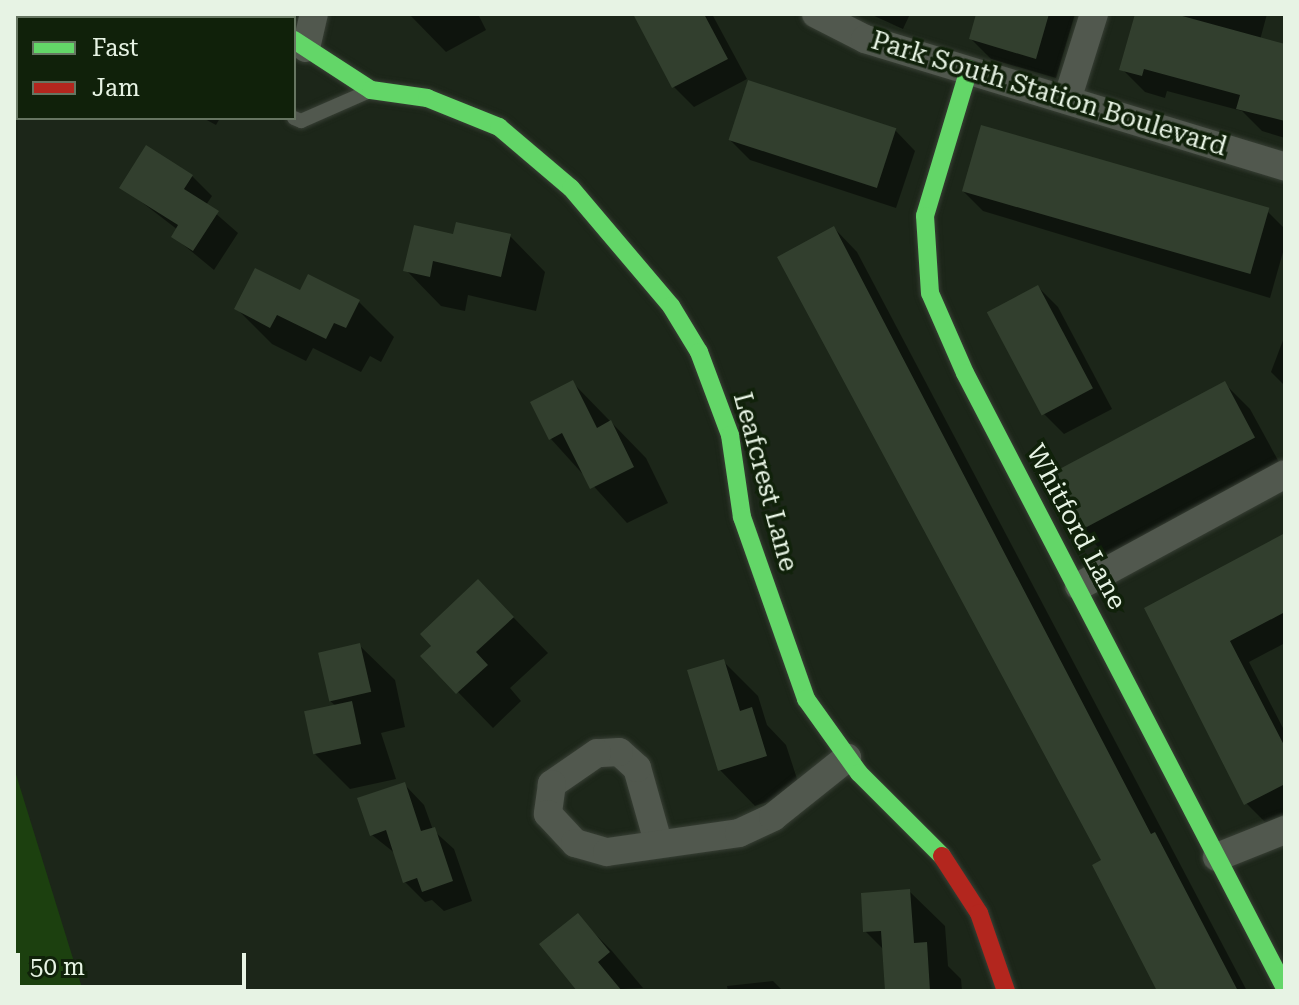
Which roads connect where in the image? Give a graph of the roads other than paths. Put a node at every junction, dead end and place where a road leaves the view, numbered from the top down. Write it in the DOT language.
graph roads {
  1 [pos="314,14"];
  2 [pos="816,14"];
  3 [pos="1094,14"];
  4 [pos="300,44"];
  5 [pos="969,69"];
  6 [pos="371,90"];
  7 [pos="1067,100"];
  8 [pos="296,119"];
  9 [pos="1285,167"];
  10 [pos="1285,474"];
  11 [pos="1079,586"];
  12 [pos="847,758"];
  13 [pos="1285,830"];
  14 [pos="658,842"];
  15 [pos="1217,857"];
  16 [pos="1285,988"];
  17 [pos="1006,991"];
  1 -- 4 [label="street"];
  2 -- 5 [label="street, Park South Station Boulevard"];
  3 -- 7 [label="street"];
  4 -- 6 [label="street"];
  5 -- 7 [label="street, Park South Station Boulevard"];
  5 -- 11 [label="street, Whitford Lane"];
  6 -- 8 [label="lane"];
  6 -- 12 [label="street, Leafcrest Lane"];
  7 -- 9 [label="street, Park South Station Boulevard"];
  10 -- 11 [label="street"];
  11 -- 15 [label="street, Whitford Lane"];
  12 -- 14 [label="street"];
  12 -- 17 [label="street, Leafcrest Lane"];
  13 -- 15 [label="street"];
  15 -- 16 [label="street, Whitford Lane"];
}
